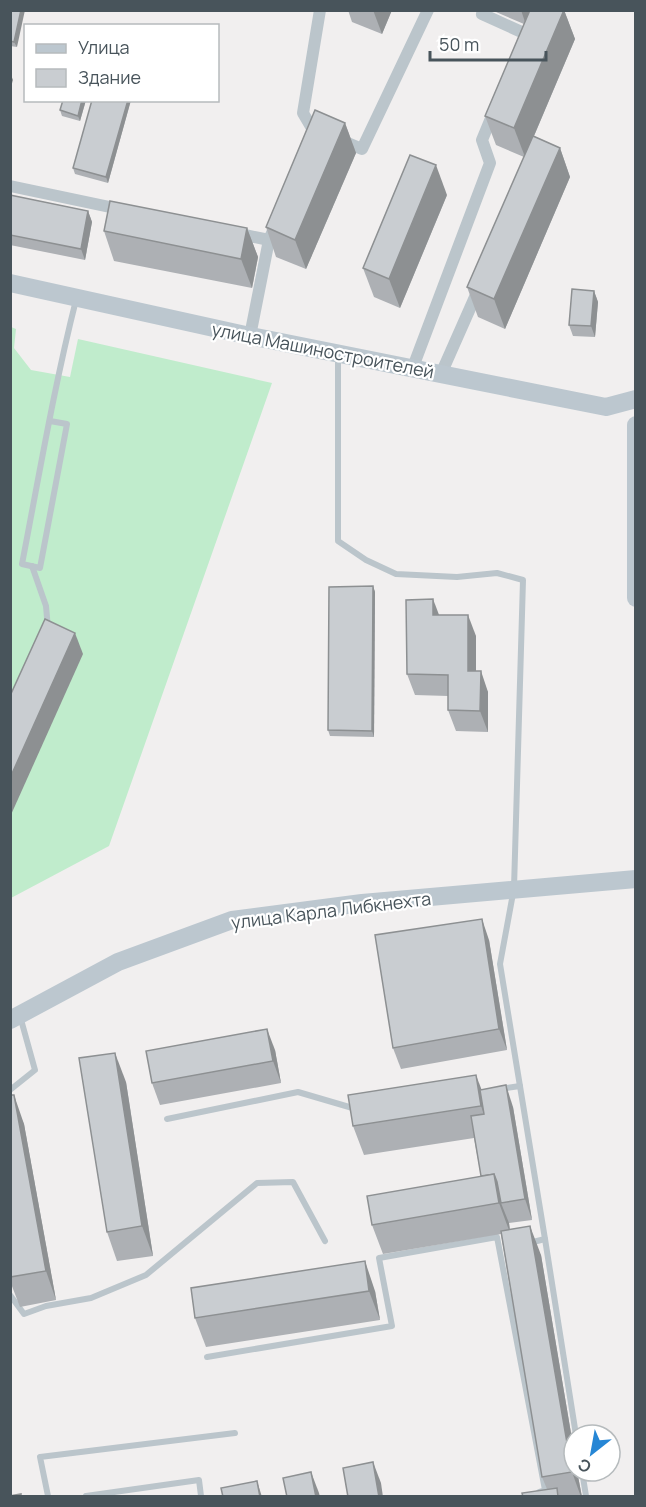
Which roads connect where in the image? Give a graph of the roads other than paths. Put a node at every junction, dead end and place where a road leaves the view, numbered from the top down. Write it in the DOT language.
graph roads {
  1 [pos="321,10"];
  2 [pos="428,10"];
  3 [pos="483,10"];
  4 [pos="517,55"];
  5 [pos="500,98"];
  6 [pos="313,130"];
  7 [pos="304,152"];
  8 [pos="10,186"];
  9 [pos="282,207"];
  10 [pos="134,212"];
  11 [pos="224,231"];
  12 [pos="269,240"];
  13 [pos="485,275"];
  14 [pos="10,283"];
  15 [pos="76,299"];
  16 [pos="250,336"];
  17 [pos="338,354"];
  18 [pos="413,367"];
  19 [pos="441,374"];
  20 [pos="636,399"];
  21 [pos="50,421"];
  22 [pos="636,425"];
  23 [pos="635,511"];
  24 [pos="635,542"];
  25 [pos="32,566"];
  26 [pos="636,598"];
  27 [pos="48,634"];
  28 [pos="636,879"];
  29 [pos="514,888"];
  30 [pos="15,1018"];
  31 [pos="520,1086"];
  32 [pos="10,1089"];
  33 [pos="497,1090"];
  34 [pos="369,1108"];
  35 [pos="167,1119"];
  36 [pos="545,1239"];
  37 [pos="325,1241"];
  38 [pos="522,1244"];
  39 [pos="510,1247"];
  40 [pos="499,1249"];
  41 [pos="10,1295"];
  42 [pos="207,1357"];
  43 [pos="574,1423"];
  44 [pos="236,1434"];
  45 [pos="528,1494"];
  46 [pos="48,1497"];
  47 [pos="86,1497"];
  48 [pos="201,1497"];
  1 -- 6 [label="street"];
  2 -- 6 [label="street"];
  3 -- 4 [label="street"];
  5 -- 18 [label="street"];
  6 -- 7 [label="street"];
  8 -- 10 [label="street"];
  9 -- 12 [label="street"];
  11 -- 12 [label="street"];
  12 -- 16 [label="street"];
  13 -- 19 [label="street"];
  14 -- 15 [label="main road, улица Машиностроителей"];
  15 -- 16 [label="main road, улица Машиностроителей"];
  15 -- 21 [label="lane"];
  16 -- 17 [label="main road, улица Машиностроителей"];
  17 -- 18 [label="main road, улица Машиностроителей"];
  17 -- 29 [label="lane"];
  18 -- 19 [label="main road, улица Машиностроителей"];
  19 -- 20 [label="main road, улица Машиностроителей"];
  21 -- 25 [label="lane"];
  21 -- 25 [label="lane"];
  22 -- 23 [label="main road"];
  23 -- 24 [label="main road"];
  24 -- 26 [label="main road"];
  25 -- 27 [label="lane"];
  28 -- 29 [label="main road, улица Карла Либкнехта"];
  29 -- 30 [label="main road, улица Карла Либкнехта"];
  29 -- 31 [label="lane"];
  30 -- 32 [label="lane"];
  31 -- 33 [label="lane"];
  31 -- 36 [label="lane"];
  34 -- 35 [label="lane"];
  36 -- 38 [label="lane"];
  36 -- 43 [label="lane"];
  37 -- 41 [label="lane"];
  39 -- 40 [label="lane"];
  40 -- 42 [label="lane"];
  40 -- 45 [label="lane"];
  44 -- 46 [label="lane"];
  47 -- 48 [label="lane"];
}
